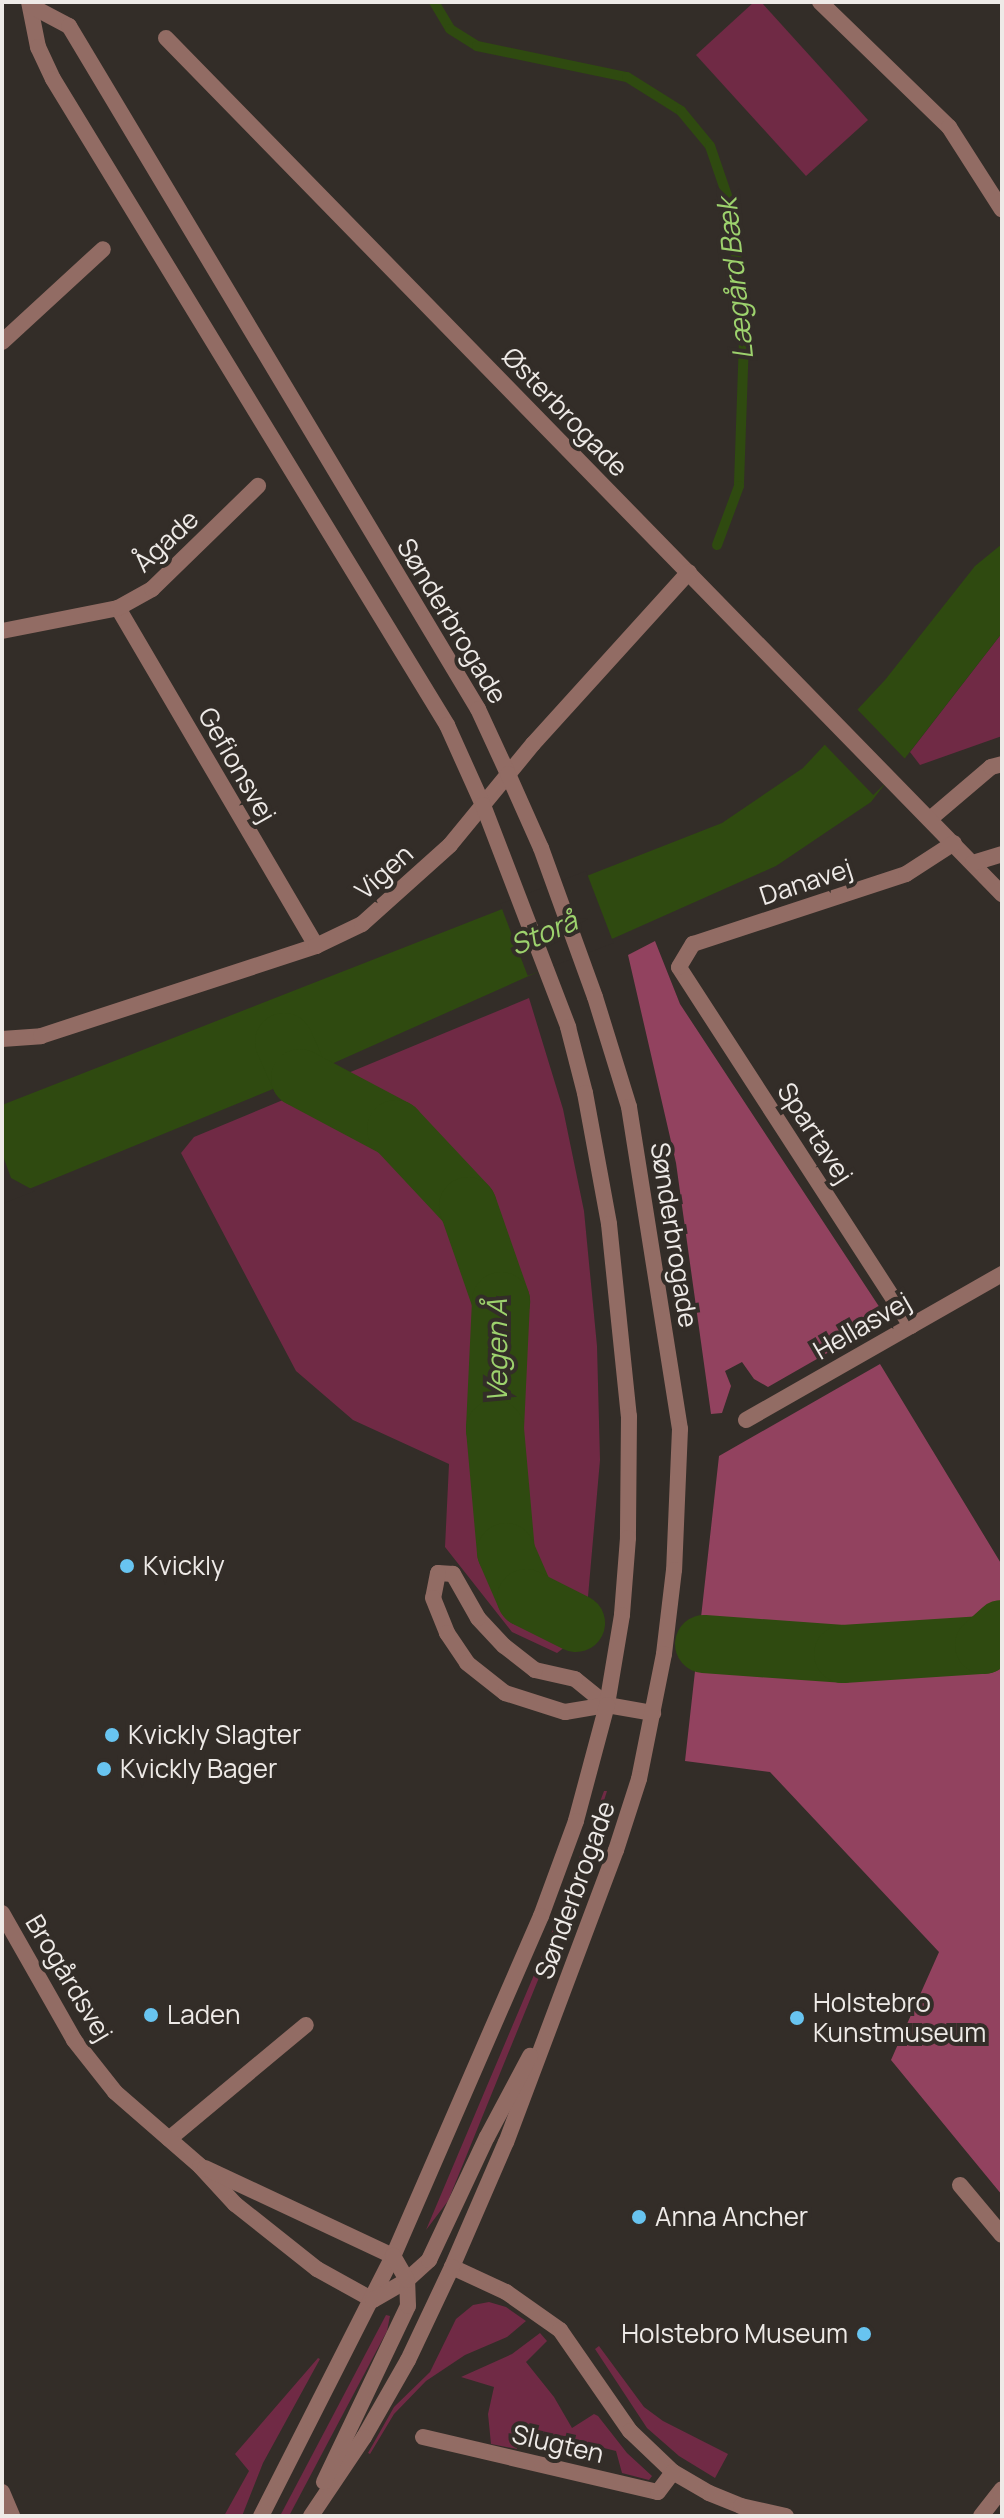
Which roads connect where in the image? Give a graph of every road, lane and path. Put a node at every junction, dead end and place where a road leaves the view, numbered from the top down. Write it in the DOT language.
graph roads {
  1 [pos="820,2"];
  2 [pos="33,3"];
  3 [pos="166,38"];
  4 [pos="1002,210"];
  5 [pos="103,249"];
  6 [pos="2,342"];
  7 [pos="258,486"];
  8 [pos="689,572"];
  9 [pos="118,608"];
  10 [pos="2,631"];
  11 [pos="1002,764"];
  12 [pos="508,774"];
  13 [pos="483,805"];
  14 [pos="930,819"];
  15 [pos="954,843"];
  16 [pos="1002,854"];
  17 [pos="973,863"];
  18 [pos="1002,894"];
  19 [pos="316,946"];
  20 [pos="679,967"];
  21 [pos="2,1039"];
  22 [pos="1002,1274"];
  23 [pos="911,1326"];
  24 [pos="746,1420"];
  25 [pos="607,1705"];
  26 [pos="653,1713"];
  27 [pos="2,1913"];
  28 [pos="561,1998"];
  29 [pos="306,2025"];
  30 [pos="169,2139"];
  31 [pos="200,2166"];
  32 [pos="960,2185"];
  33 [pos="1002,2235"];
  34 [pos="393,2256"];
  35 [pos="452,2267"];
  36 [pos="407,2280"];
  37 [pos="373,2300"];
  38 [pos="423,2437"];
  39 [pos="673,2472"];
  40 [pos="1002,2489"];
  41 [pos="2,2492"];
  42 [pos="12,2516"];
  43 [pos="261,2516"];
  44 [pos="310,2516"];
  45 [pos="786,2516"];
  46 [pos="981,2516"];
  1 -- 4 [label="street"];
  2 -- 12 [label="street, Sønderbrogade"];
  2 -- 13 [label="street, Sønderbrogade"];
  3 -- 8 [label="street, Østerbrogade"];
  5 -- 6 [label="street"];
  7 -- 9 [label="street, Ågade"];
  8 -- 12 [label="street, Vigen"];
  8 -- 14 [label="street, Østerbrogade"];
  9 -- 10 [label="street, Ågade"];
  9 -- 19 [label="street, Gefionsvej"];
  11 -- 14 [label="street"];
  12 -- 13 [label="street, Vigen"];
  12 -- 26 [label="street, Sønderbrogade"];
  13 -- 19 [label="street, Vigen"];
  13 -- 25 [label="street, Sønderbrogade"];
  14 -- 15 [label="street, Østerbrogade"];
  15 -- 17 [label="street, Østerbrogade"];
  15 -- 20 [label="street, Danavej"];
  16 -- 17 [label="street"];
  17 -- 18 [label="street, Østerbrogade"];
  19 -- 21 [label="street, Vigen"];
  20 -- 23 [label="street, Spartavej"];
  22 -- 23 [label="street, Hellasvej"];
  23 -- 24 [label="street, Hellasvej"];
  25 -- 25 [label="street"];
  25 -- 26 [label="street"];
  25 -- 34 [label="street, Sønderbrogade"];
  26 -- 28 [label="street, Sønderbrogade"];
  27 -- 30 [label="street, Brogårdsvej"];
  28 -- 35 [label="street, Sønderbrogade"];
  28 -- 36 [label="street"];
  29 -- 30 [label="street"];
  30 -- 31 [label="street, Brogårdsvej"];
  31 -- 34 [label="street, Brogårdsvej"];
  31 -- 37 [label="street, Brogårdsvej"];
  32 -- 33 [label="street"];
  34 -- 36 [label="street"];
  34 -- 37 [label="street, Sønderbrogade"];
  35 -- 39 [label="street"];
  35 -- 44 [label="street, Sønderbrogade"];
  36 -- 37 [label="street"];
  36 -- 44 [label="street"];
  37 -- 43 [label="street, Sønderbrogade"];
  38 -- 39 [label="street, Slugten"];
  39 -- 45 [label="street"];
  40 -- 46 [label="street"];
  41 -- 42 [label="street"];
}
